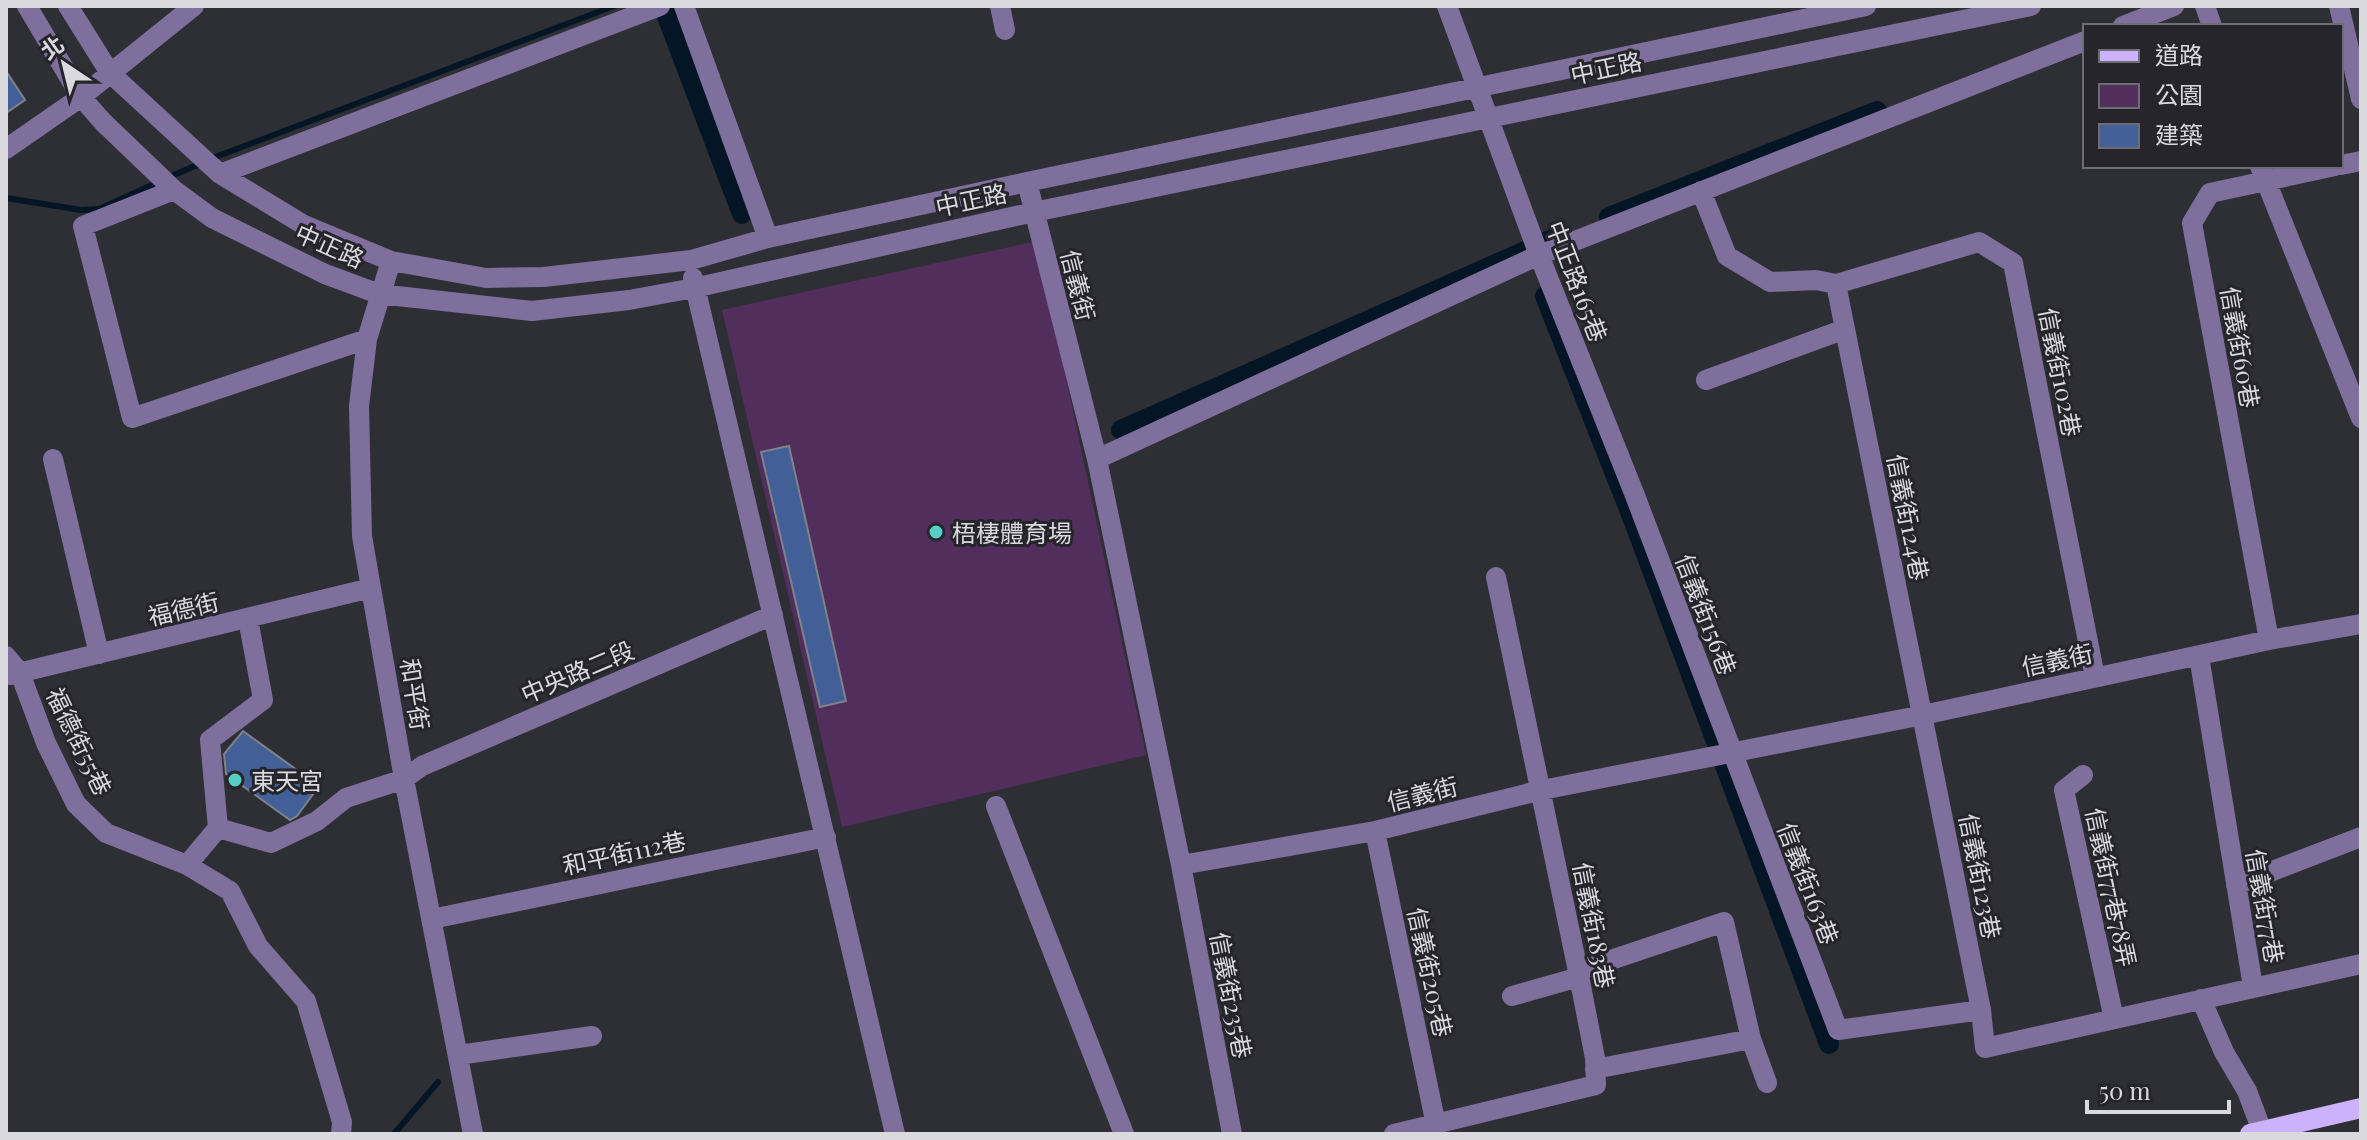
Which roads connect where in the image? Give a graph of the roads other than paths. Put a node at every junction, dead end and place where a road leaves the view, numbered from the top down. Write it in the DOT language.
graph roads {
  1 [pos="27,6"];
  2 [pos="68,6"];
  3 [pos="194,6"];
  4 [pos="660,6"];
  5 [pos="684,6"];
  6 [pos="1000,6"];
  7 [pos="1447,6"];
  8 [pos="1866,6"];
  9 [pos="2031,6"];
  10 [pos="2174,6"];
  11 [pos="2339,6"];
  12 [pos="2128,24"];
  13 [pos="1005,30"];
  14 [pos="2083,42"];
  15 [pos="110,73"];
  16 [pos="1479,87"];
  17 [pos="81,97"];
  18 [pos="2361,99"];
  19 [pos="1489,117"];
  20 [pos="6,149"];
  21 [pos="2310,168"];
  22 [pos="2262,173"];
  23 [pos="220,174"];
  24 [pos="1027,182"];
  25 [pos="174,190"];
  26 [pos="1701,191"];
  27 [pos="1034,212"];
  28 [pos="768,238"];
  29 [pos="1539,255"];
  30 [pos="691,260"];
  31 [pos="391,261"];
  32 [pos="1836,284"];
  33 [pos="694,288"];
  34 [pos="379,294"];
  35 [pos="1845,329"];
  36 [pos="367,339"];
  37 [pos="1706,380"];
  38 [pos="2361,418"];
  39 [pos="53,459"];
  40 [pos="1097,459"];
  41 [pos="1634,493"];
  42 [pos="1496,577"];
  43 [pos="371,588"];
  44 [pos="773,615"];
  45 [pos="248,619"];
  46 [pos="2361,624"];
  47 [pos="2269,640"];
  48 [pos="99,654"];
  49 [pos="6,656"];
  50 [pos="2199,656"];
  51 [pos="13,674"];
  52 [pos="2095,677"];
  53 [pos="1923,715"];
  54 [pos="1732,754"];
  55 [pos="2083,775"];
  56 [pos="404,779"];
  57 [pos="1542,790"];
  58 [pos="996,806"];
  59 [pos="218,828"];
  60 [pos="1375,831"];
  61 [pos="826,837"];
  62 [pos="2361,837"];
  63 [pos="187,865"];
  64 [pos="1181,865"];
  65 [pos="2236,885"];
  66 [pos="432,919"];
  67 [pos="2361,964"];
  68 [pos="1578,974"];
  69 [pos="2253,987"];
  70 [pos="1512,996"];
  71 [pos="2201,999"];
  72 [pos="1981,1010"];
  73 [pos="2114,1019"];
  74 [pos="592,1036"];
  75 [pos="1751,1039"];
  76 [pos="1985,1048"];
  77 [pos="458,1055"];
  78 [pos="1595,1069"];
  79 [pos="1767,1083"];
  80 [pos="2361,1108"];
  81 [pos="1436,1125"];
  82 [pos="2256,1132"];
  83 [pos="341,1134"];
  84 [pos="473,1134"];
  85 [pos="895,1134"];
  86 [pos="1124,1134"];
  87 [pos="1232,1134"];
  88 [pos="1394,1134"];
  1 -- 17 [label="street, 中正路"];
  2 -- 15 [label="street, 中正路"];
  3 -- 15 [label="street"];
  4 -- 23 [label="street"];
  5 -- 28 [label="street"];
  6 -- 13 [label="street"];
  7 -- 16 [label="street, 中正路165巷"];
  8 -- 16 [label="street, 中正路"];
  9 -- 19 [label="street, 中正路"];
  10 -- 12 [label="street"];
  11 -- 18 [label="street"];
  14 -- 26 [label="street"];
  15 -- 17 [label="street"];
  15 -- 23 [label="street, 中正路"];
  16 -- 19 [label="street, 中正路165巷"];
  16 -- 24 [label="street, 中正路"];
  17 -- 20 [label="street"];
  17 -- 25 [label="street, 中正路"];
  19 -- 27 [label="street, 中正路"];
  19 -- 29 [label="street, 中正路165巷"];
  21 -- 22 [label="street, 信義街60巷"];
  22 -- 38 [label="street"];
  22 -- 47 [label="street, 信義街60巷"];
  23 -- 31 [label="street, 中正路"];
  24 -- 27 [label="street, 信義街"];
  24 -- 28 [label="street, 中正路"];
  25 -- 34 [label="street, 中正路"];
  25 -- 36 [label="street"];
  26 -- 29 [label="street"];
  26 -- 32 [label="street"];
  27 -- 33 [label="street, 中正路"];
  27 -- 40 [label="street, 信義街"];
  28 -- 30 [label="street, 中正路"];
  29 -- 40 [label="street"];
  29 -- 41 [label="street, 中正路165巷"];
  30 -- 31 [label="street, 中正路"];
  30 -- 33 [label="street"];
  31 -- 34 [label="street, 和平街"];
  32 -- 35 [label="street, 信義街124巷"];
  32 -- 52 [label="street, 信義街102巷"];
  33 -- 34 [label="street, 中正路"];
  33 -- 44 [label="street"];
  34 -- 36 [label="street, 和平街"];
  35 -- 37 [label="street"];
  35 -- 53 [label="street, 信義街124巷"];
  36 -- 43 [label="street, 和平街"];
  39 -- 48 [label="street"];
  40 -- 64 [label="street, 信義街"];
  41 -- 54 [label="street, 信義街156巷"];
  42 -- 57 [label="street, 信義街183巷"];
  43 -- 45 [label="street, 福德街"];
  43 -- 56 [label="street, 和平街"];
  44 -- 56 [label="street, 中央路二段"];
  44 -- 61 [label="street"];
  45 -- 48 [label="street, 福德街"];
  45 -- 59 [label="street"];
  46 -- 47 [label="street, 信義街"];
  47 -- 50 [label="street, 信義街"];
  48 -- 51 [label="street, 福德街"];
  49 -- 51 [label="street, 福德街55巷"];
  50 -- 52 [label="street, 信義街"];
  50 -- 65 [label="street, 信義街77巷"];
  51 -- 63 [label="street, 福德街55巷"];
  52 -- 53 [label="street, 信義街"];
  53 -- 54 [label="street, 信義街"];
  53 -- 72 [label="street, 信義街123巷"];
  54 -- 57 [label="street, 信義街"];
  54 -- 72 [label="street, 信義街163巷"];
  55 -- 73 [label="street, 信義街77巷78弄"];
  56 -- 59 [label="street, 中央路二段"];
  56 -- 66 [label="street, 和平街"];
  57 -- 60 [label="street, 信義街"];
  57 -- 68 [label="street, 信義街183巷"];
  58 -- 86 [label="street"];
  59 -- 63 [label="street"];
  60 -- 64 [label="street, 信義街"];
  60 -- 81 [label="street, 信義街205巷"];
  61 -- 66 [label="street, 和平街112巷"];
  61 -- 85 [label="street"];
  62 -- 65 [label="street"];
  63 -- 83 [label="street"];
  64 -- 87 [label="street, 信義街235巷"];
  65 -- 69 [label="street, 信義街77巷"];
  66 -- 77 [label="street, 和平街"];
  67 -- 69 [label="street"];
  68 -- 70 [label="street"];
  68 -- 75 [label="street"];
  68 -- 78 [label="street, 信義街183巷"];
  69 -- 71 [label="street, 信義街77巷"];
  71 -- 73 [label="street, 信義街77巷"];
  71 -- 82 [label="street"];
  72 -- 76 [label="street, 信義街123巷"];
  73 -- 76 [label="street, 信義街77巷"];
  74 -- 77 [label="street"];
  75 -- 78 [label="street"];
  75 -- 79 [label="street"];
  77 -- 84 [label="street, 和平街"];
  78 -- 81 [label="street"];
  80 -- 82 [label="main road"];
  81 -- 88 [label="street"];
}
